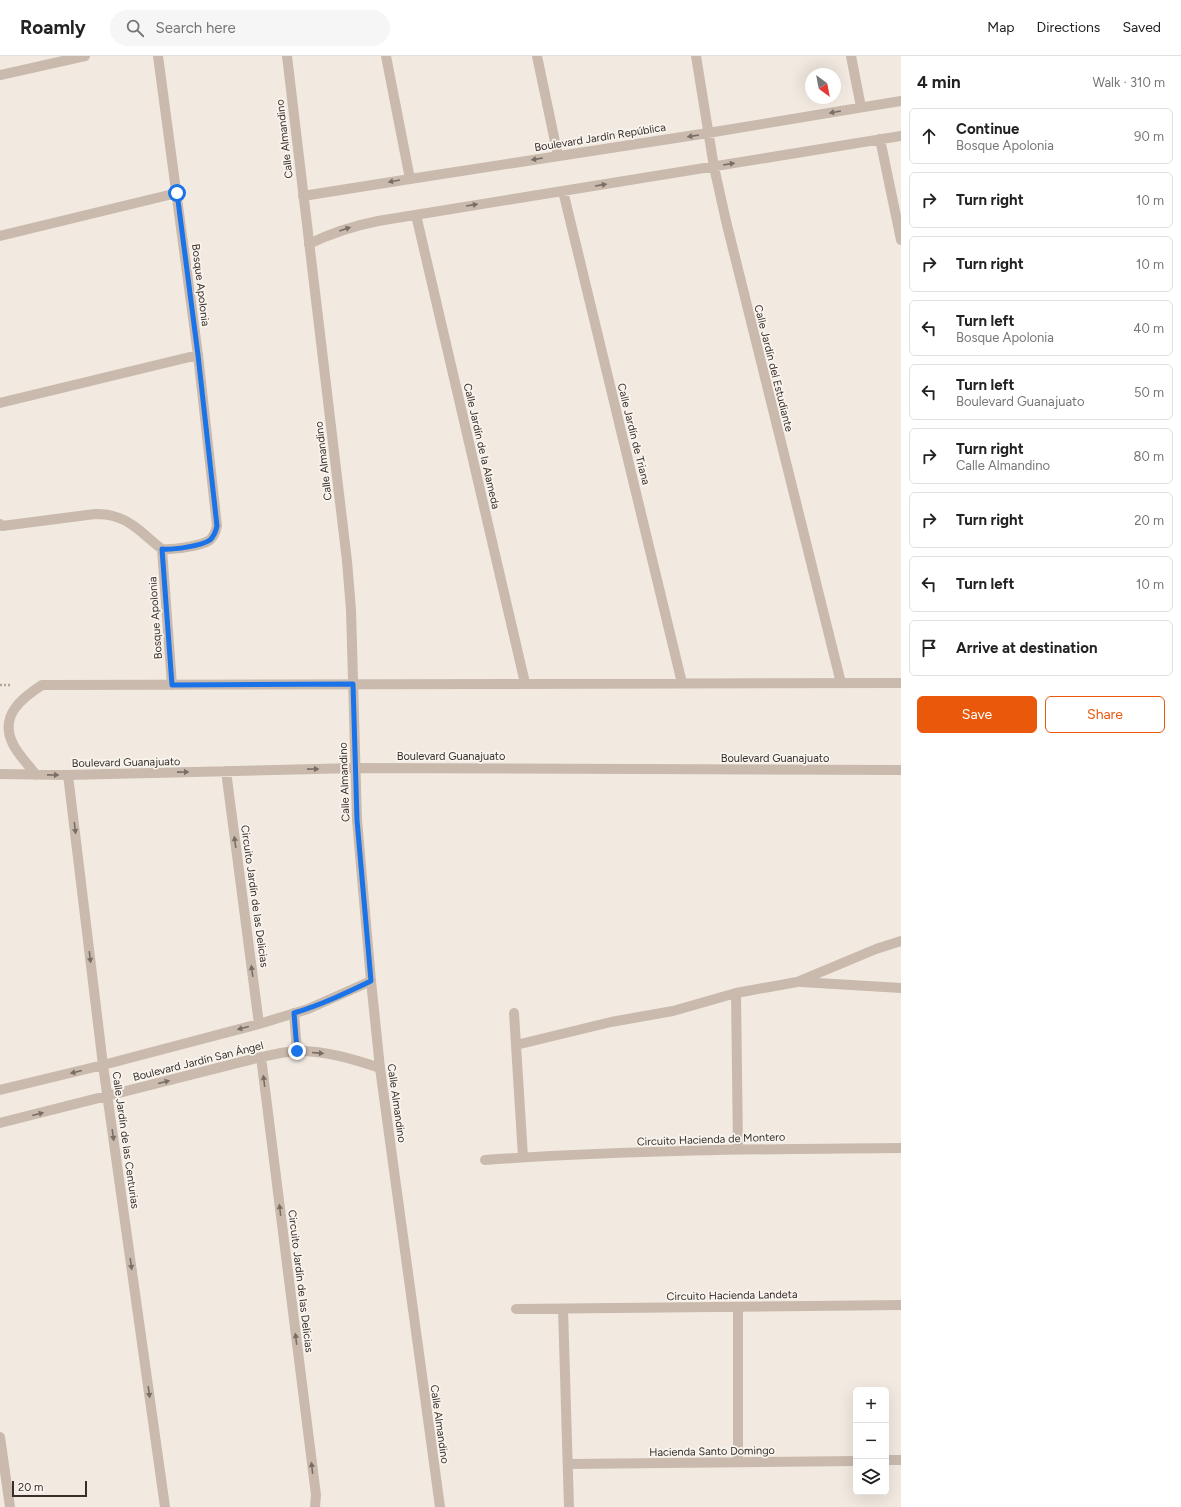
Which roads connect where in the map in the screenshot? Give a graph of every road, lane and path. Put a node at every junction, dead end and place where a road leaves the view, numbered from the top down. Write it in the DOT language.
graph roads {
  1 [pos="85,56"];
  2 [pos="158,56"];
  3 [pos="287,56"];
  4 [pos="386,56"];
  5 [pos="537,56"];
  6 [pos="696,56"];
  7 [pos="851,56"];
  8 [pos="0,75"];
  9 [pos="901,101"];
  10 [pos="861,107"];
  11 [pos="708,133"];
  12 [pos="901,136"];
  13 [pos="880,139"];
  14 [pos="558,156"];
  15 [pos="714,167"];
  16 [pos="410,179"];
  17 [pos="563,191"];
  18 [pos="177,193"];
  19 [pos="303,196"];
  20 [pos="897,205"];
  21 [pos="416,214"];
  22 [pos="0,236"];
  23 [pos="901,240"];
  24 [pos="309,244"];
  25 [pos="198,355"];
  26 [pos="0,403"];
  27 [pos="0,524"];
  28 [pos="162,549"];
  29 [pos="525,683"];
  30 [pos="682,683"];
  31 [pos="841,683"];
  32 [pos="901,683"];
  33 [pos="353,684"];
  34 [pos="172,685"];
  35 [pos="356,768"];
  36 [pos="901,770"];
  37 [pos="226,771"];
  38 [pos="0,774"];
  39 [pos="36,775"];
  40 [pos="68,775"];
  41 [pos="901,942"];
  42 [pos="371,981"];
  43 [pos="797,982"];
  44 [pos="901,988"];
  45 [pos="736,993"];
  46 [pos="294,1013"];
  47 [pos="514,1013"];
  48 [pos="259,1024"];
  49 [pos="516,1045"];
  50 [pos="297,1051"];
  51 [pos="262,1057"];
  52 [pos="103,1065"];
  53 [pos="380,1068"];
  54 [pos="0,1090"];
  55 [pos="108,1096"];
  56 [pos="0,1123"];
  57 [pos="901,1148"];
  58 [pos="738,1149"];
  59 [pos="523,1157"];
  60 [pos="485,1160"];
  61 [pos="901,1305"];
  62 [pos="738,1307"];
  63 [pos="516,1309"];
  64 [pos="563,1309"];
  65 [pos="0,1437"];
  66 [pos="889,1460"];
  67 [pos="901,1460"];
  68 [pos="853,1461"];
  69 [pos="738,1462"];
  70 [pos="568,1464"];
  71 [pos="10,1507"];
  72 [pos="165,1507"];
  73 [pos="315,1507"];
  74 [pos="440,1507"];
  75 [pos="569,1507"];
  1 -- 8 [label="street"];
  2 -- 18 [label="street, Bosque Apolonia"];
  3 -- 19 [label="street, Calle Almandino"];
  4 -- 16 [label="street"];
  5 -- 14 [label="street"];
  6 -- 11 [label="street, Calle Jardín del Estudiante"];
  7 -- 10 [label="street"];
  9 -- 10 [label="street, Boulevard Jardín República"];
  10 -- 11 [label="street, Boulevard Jardín República, one-way"];
  11 -- 14 [label="street, Boulevard Jardín República, one-way"];
  11 -- 15 [label="street, Calle Jardín del Estudiante"];
  12 -- 13 [label="street"];
  15 -- 13 [label="street, one-way"];
  13 -- 20 [label="street"];
  14 -- 16 [label="street, Boulevard Jardín República, one-way"];
  17 -- 15 [label="street, one-way"];
  15 -- 31 [label="street, Calle Jardín del Estudiante"];
  16 -- 19 [label="street, Boulevard Jardín República, one-way"];
  21 -- 17 [label="street, one-way"];
  17 -- 30 [label="street, Calle Jardín de Triana"];
  18 -- 22 [label="street"];
  18 -- 25 [label="street, Bosque Apolonia"];
  19 -- 24 [label="street, Calle Almandino"];
  20 -- 23 [label="street"];
  24 -- 21 [label="street, one-way"];
  21 -- 29 [label="street, Calle Jardín de la Alameda"];
  24 -- 33 [label="street, Calle Almandino"];
  25 -- 26 [label="street"];
  25 -- 28 [label="street, Bosque Apolonia"];
  27 -- 28 [label="street"];
  28 -- 34 [label="street, Bosque Apolonia"];
  29 -- 30 [label="street"];
  29 -- 33 [label="street"];
  30 -- 31 [label="street"];
  31 -- 32 [label="street"];
  33 -- 34 [label="street"];
  33 -- 35 [label="street, Calle Almandino"];
  34 -- 39 [label="street"];
  35 -- 36 [label="street, Boulevard Guanajuato"];
  37 -- 35 [label="street, Boulevard Guanajuato, one-way"];
  35 -- 42 [label="street, Calle Almandino"];
  40 -- 37 [label="street, Boulevard Guanajuato, one-way"];
  48 -- 37 [label="street, Circuito Jardín de las Delicias, one-way"];
  38 -- 39 [label="street, Boulevard Guanajuato"];
  39 -- 40 [label="street, Boulevard Guanajuato, one-way"];
  40 -- 52 [label="street, Calle Jardín de las Centurias, one-way"];
  41 -- 43 [label="street"];
  42 -- 46 [label="street, Boulevard Jardín San Ángel"];
  42 -- 53 [label="street, Calle Almandino"];
  43 -- 44 [label="street"];
  43 -- 45 [label="street"];
  45 -- 49 [label="street"];
  45 -- 58 [label="street"];
  46 -- 48 [label="street, Boulevard Jardín San Ángel"];
  46 -- 50 [label="street"];
  47 -- 49 [label="street"];
  48 -- 52 [label="street, Boulevard Jardín San Ángel, one-way"];
  49 -- 59 [label="street"];
  50 -- 51 [label="street, Boulevard Jardín San Ángel"];
  50 -- 53 [label="street, Boulevard Jardín San Ángel, one-way"];
  55 -- 51 [label="street, Boulevard Jardín San Ángel, one-way"];
  73 -- 51 [label="street, Circuito Jardín de las Delicias, one-way"];
  52 -- 54 [label="street, Boulevard Jardín San Ángel, one-way"];
  52 -- 55 [label="street, Calle Jardín de las Centurias"];
  53 -- 74 [label="street, Calle Almandino"];
  56 -- 55 [label="street, Boulevard Jardín San Ángel, one-way"];
  55 -- 72 [label="street, Calle Jardín de las Centurias, one-way"];
  57 -- 58 [label="street, Circuito Hacienda de Montero"];
  58 -- 59 [label="street, Circuito Hacienda de Montero"];
  59 -- 60 [label="street, Circuito Hacienda de Montero"];
  61 -- 62 [label="street, Circuito Hacienda Landeta"];
  62 -- 64 [label="street, Circuito Hacienda Landeta"];
  62 -- 69 [label="street"];
  63 -- 64 [label="street, Circuito Hacienda Landeta"];
  64 -- 70 [label="street"];
  65 -- 71 [label="street"];
  66 -- 67 [label="street"];
  68 -- 69 [label="street, Hacienda Santo Domingo"];
  69 -- 70 [label="street, Hacienda Santo Domingo"];
  70 -- 75 [label="street"];
}
